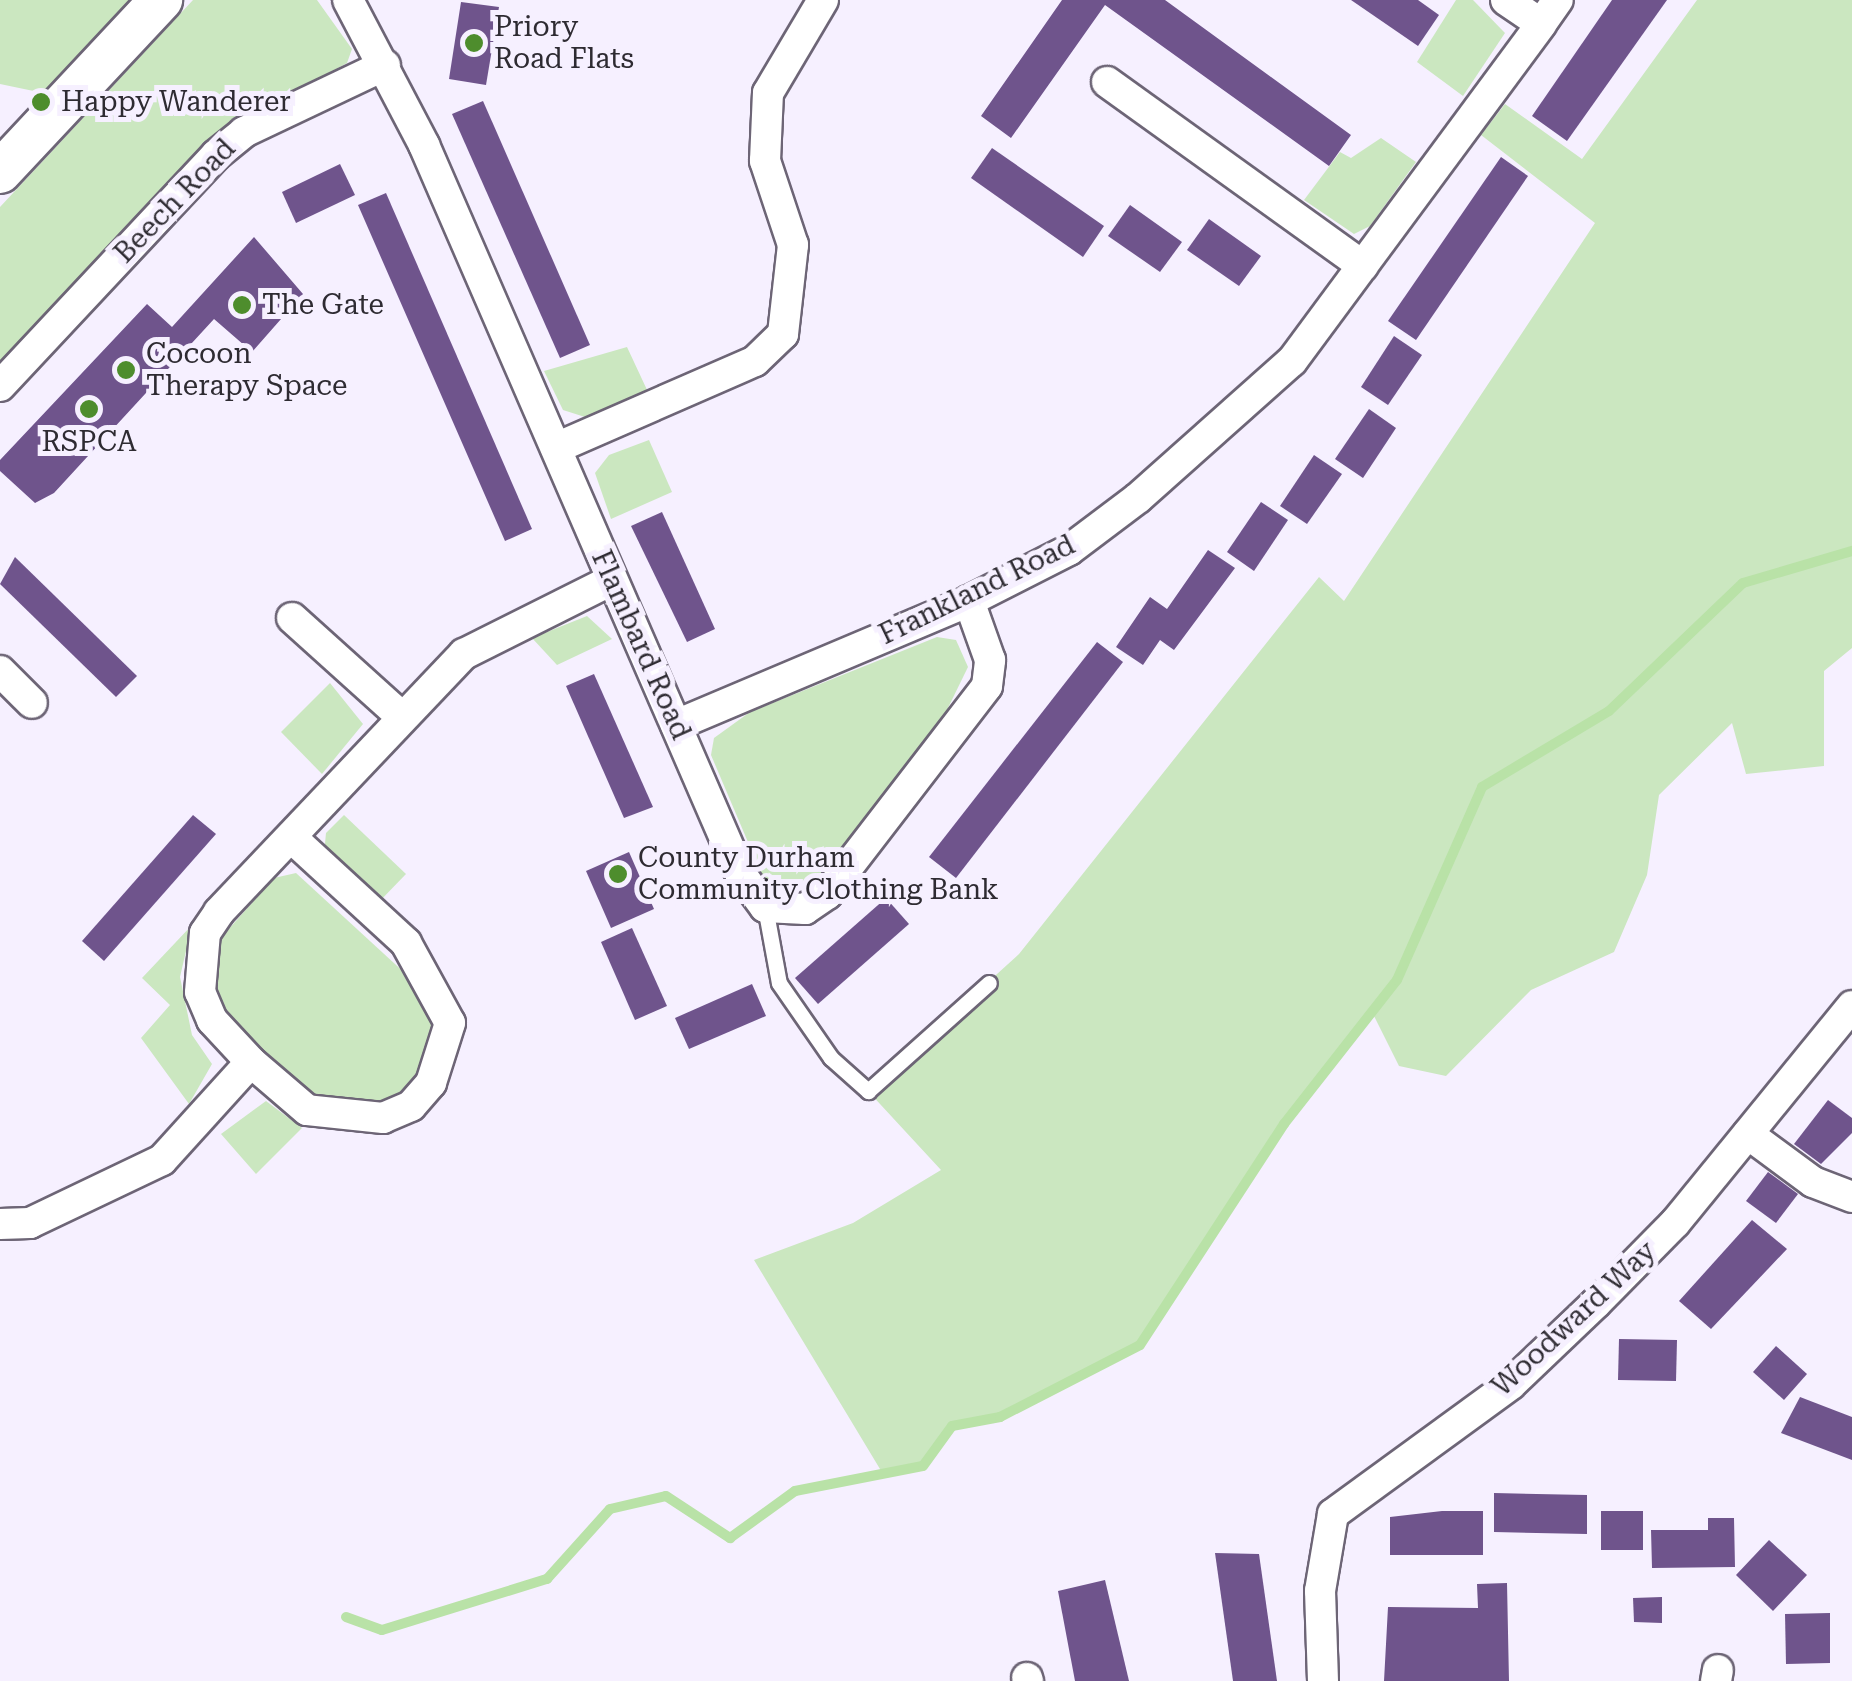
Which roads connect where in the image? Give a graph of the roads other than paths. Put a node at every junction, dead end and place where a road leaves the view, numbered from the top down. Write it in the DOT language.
graph roads {
  1 [pos="161,0"];
  2 [pos="823,0"];
  3 [pos="1506,0"];
  4 [pos="357,4"];
  5 [pos="1550,12"];
  6 [pos="386,64"];
  7 [pos="1107,82"];
  8 [pos="0,172"];
  9 [pos="1362,266"];
  10 [pos="0,386"];
  11 [pos="556,448"];
  12 [pos="612,580"];
  13 [pos="969,601"];
  14 [pos="292,618"];
  15 [pos="0,671"];
  16 [pos="32,703"];
  17 [pos="402,717"];
  18 [pos="676,726"];
  19 [pos="292,838"];
  20 [pos="765,907"];
  21 [pos="989,983"];
  22 [pos="1852,1006"];
  23 [pos="251,1062"];
  24 [pos="1748,1134"];
  25 [pos="1852,1197"];
  26 [pos="0,1224"];
  27 [pos="1323,1681"];
  1 -- 8 [label="street"];
  2 -- 11 [label="street"];
  3 -- 5 [label="street"];
  4 -- 6 [label="street, Flambard Road"];
  5 -- 9 [label="street, Frankland Road"];
  6 -- 10 [label="street, Beech Road"];
  6 -- 11 [label="street, Flambard Road"];
  7 -- 9 [label="street"];
  9 -- 13 [label="street, Frankland Road"];
  11 -- 12 [label="street, Flambard Road"];
  12 -- 17 [label="street"];
  12 -- 18 [label="street, Flambard Road"];
  13 -- 18 [label="street, Frankland Road"];
  13 -- 20 [label="street"];
  14 -- 17 [label="street"];
  15 -- 16 [label="street"];
  17 -- 19 [label="street"];
  18 -- 20 [label="street, Flambard Road"];
  19 -- 23 [label="street"];
  19 -- 23 [label="street"];
  20 -- 21 [label="lane"];
  22 -- 24 [label="street, Woodward Way"];
  23 -- 26 [label="street"];
  24 -- 25 [label="street"];
  24 -- 27 [label="street, Woodward Way"];
}
